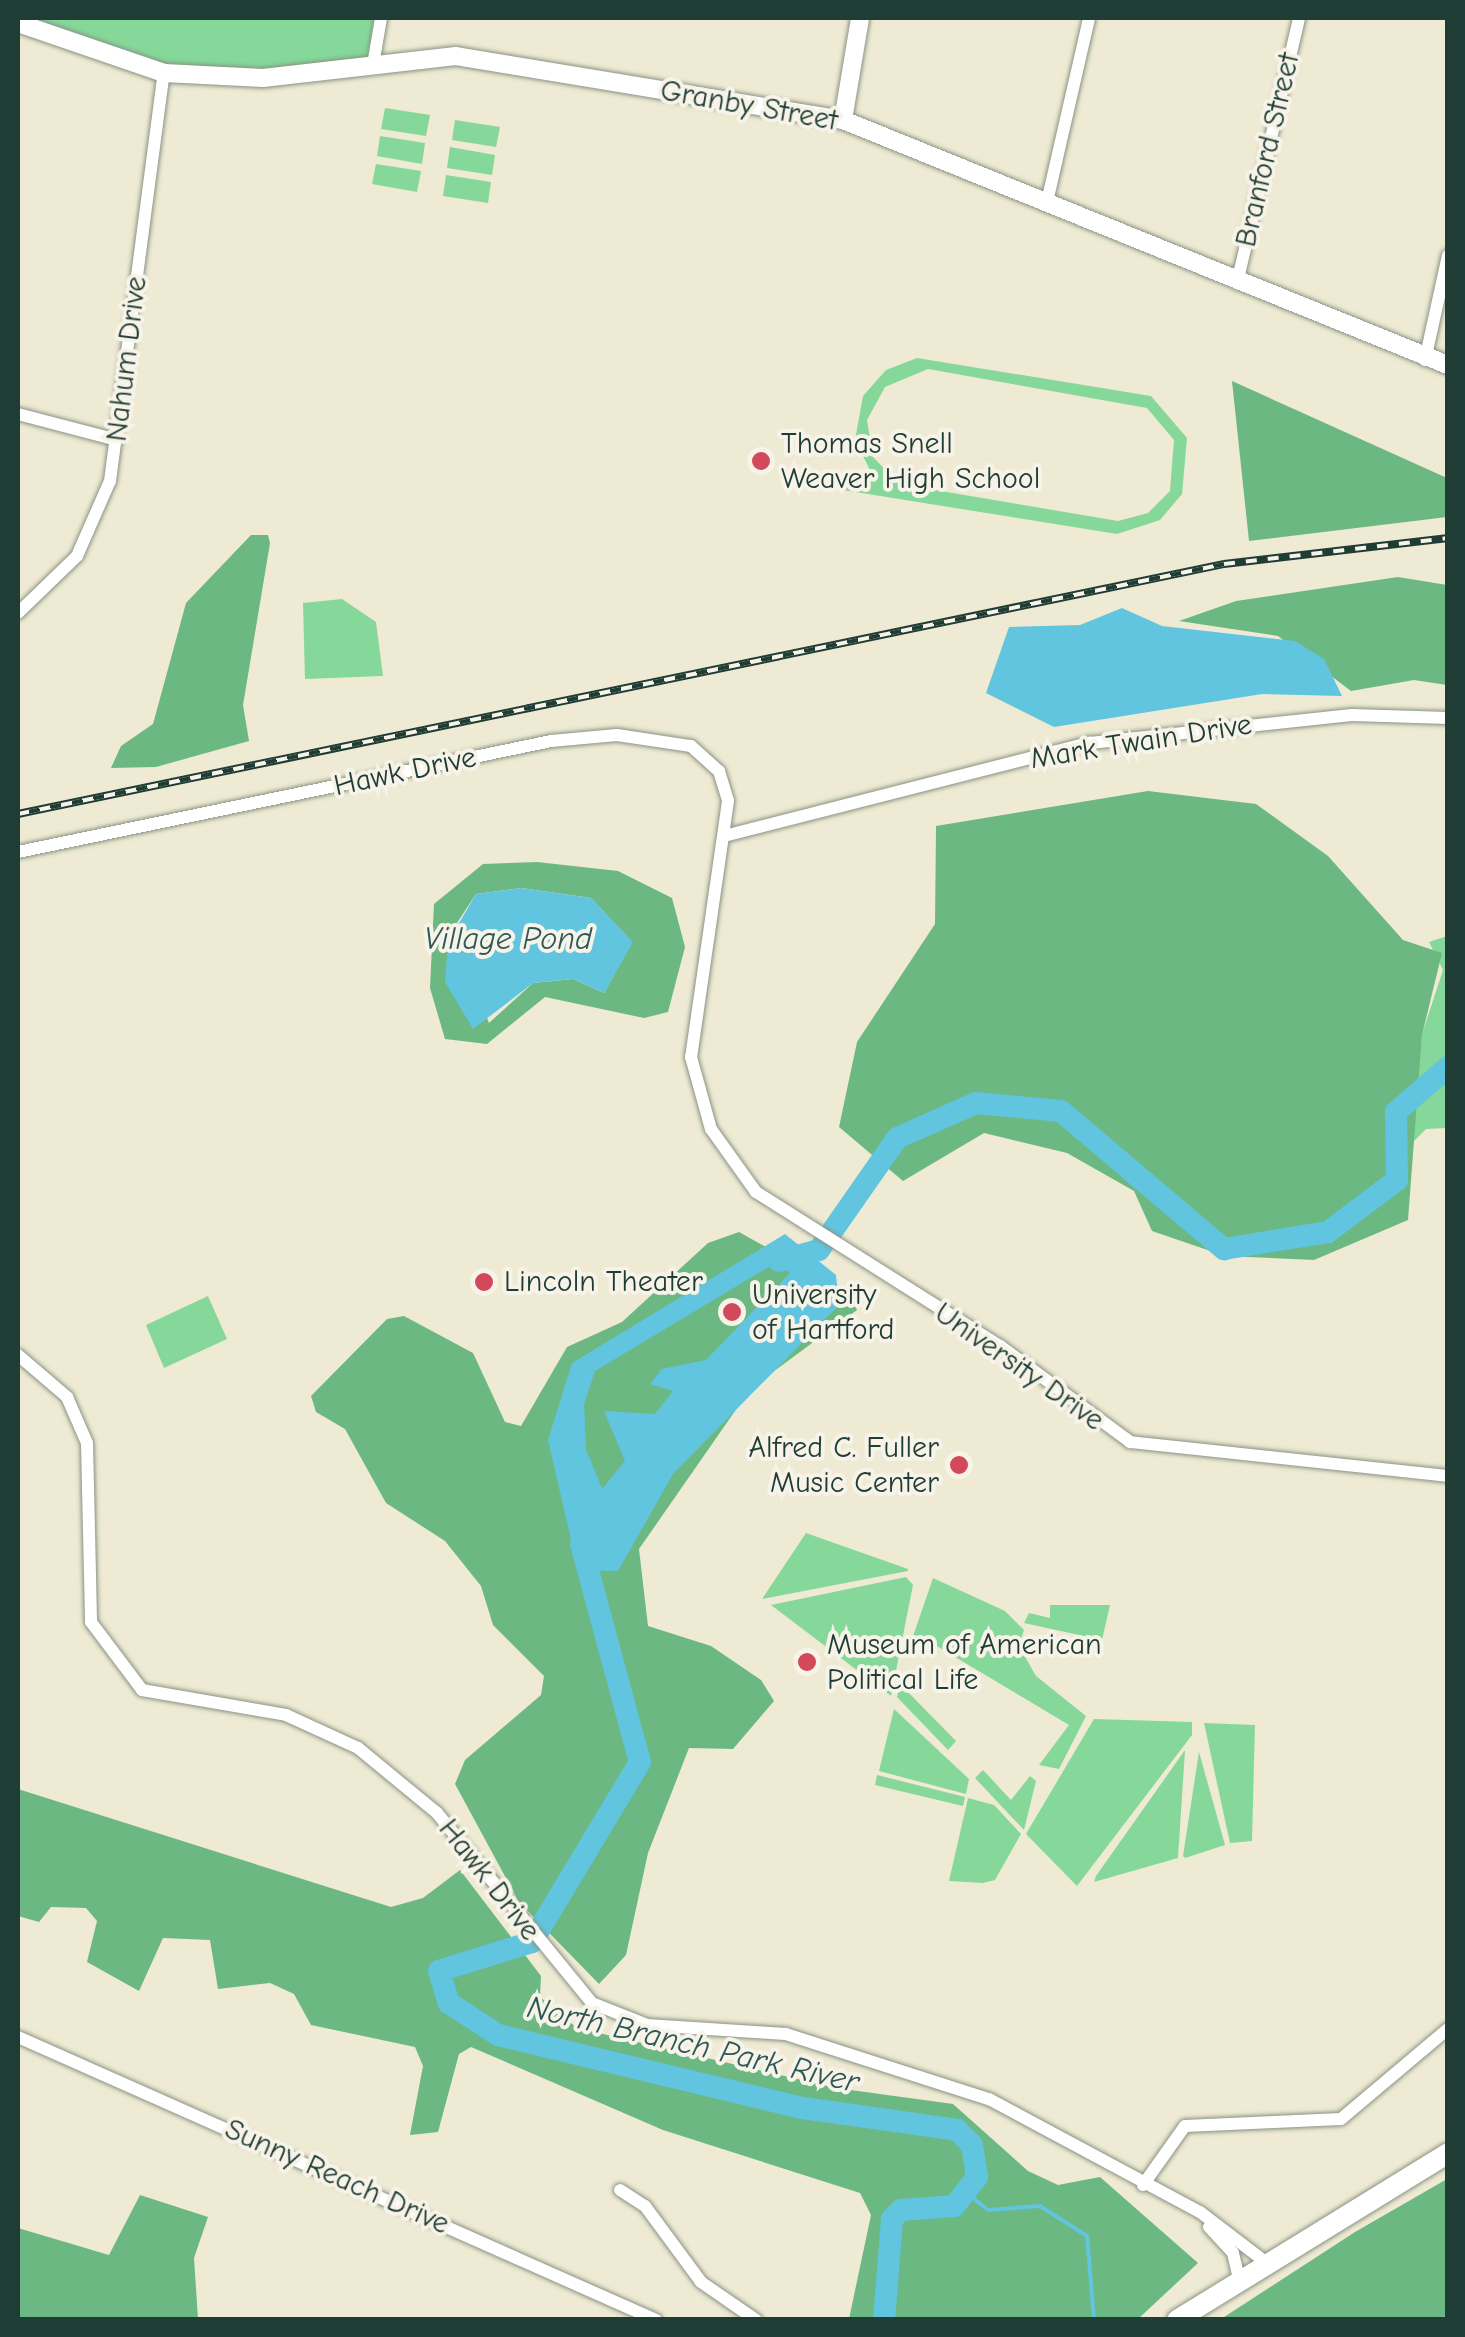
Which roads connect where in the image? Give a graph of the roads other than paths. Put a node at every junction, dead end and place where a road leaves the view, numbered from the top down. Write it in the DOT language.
graph roads {
  1 [pos="381,18"];
  2 [pos="860,18"];
  3 [pos="1089,18"];
  4 [pos="1299,18"];
  5 [pos="18,23"];
  6 [pos="374,59"];
  7 [pos="164,73"];
  8 [pos="842,120"];
  9 [pos="1047,202"];
  10 [pos="1448,255"];
  11 [pos="1237,282"];
  12 [pos="1425,360"];
  13 [pos="1448,365"];
  14 [pos="18,414"];
  15 [pos="117,440"];
  16 [pos="18,613"];
  17 [pos="1448,718"];
  18 [pos="724,836"];
  19 [pos="18,852"];
  20 [pos="18,1356"];
  21 [pos="1448,1476"];
  22 [pos="1448,2029"];
  23 [pos="18,2037"];
  24 [pos="1448,2154"];
  25 [pos="1143,2185"];
  26 [pos="620,2190"];
  27 [pos="1185,2206"];
  28 [pos="1268,2263"];
  29 [pos="1240,2280"];
  30 [pos="656,2320"];
  31 [pos="756,2320"];
  32 [pos="1177,2320"];
  1 -- 6 [label="street"];
  2 -- 8 [label="main road"];
  3 -- 9 [label="street"];
  4 -- 11 [label="street, Branford Street"];
  5 -- 7 [label="main road, Granby Street"];
  6 -- 7 [label="main road, Granby Street"];
  6 -- 8 [label="main road, Granby Street"];
  7 -- 15 [label="street, Nahum Drive"];
  8 -- 9 [label="main road, Granby Street"];
  9 -- 11 [label="main road, Granby Street"];
  10 -- 12 [label="street"];
  11 -- 12 [label="main road, Granby Street"];
  12 -- 13 [label="main road, Granby Street"];
  14 -- 15 [label="street"];
  15 -- 16 [label="street, Nahum Drive"];
  17 -- 18 [label="street, Mark Twain Drive"];
  18 -- 19 [label="street, Hawk Drive"];
  18 -- 21 [label="street, University Drive"];
  20 -- 25 [label="street, Hawk Drive"];
  22 -- 25 [label="street"];
  23 -- 30 [label="street, Sunny Reach Drive"];
  24 -- 28 [label="main road"];
  25 -- 27 [label="street, Hawk Drive"];
  26 -- 31 [label="street"];
  27 -- 28 [label="street, Hawk Drive"];
  27 -- 29 [label="street, Hawk Drive"];
  28 -- 29 [label="main road"];
  29 -- 32 [label="main road"];
}
